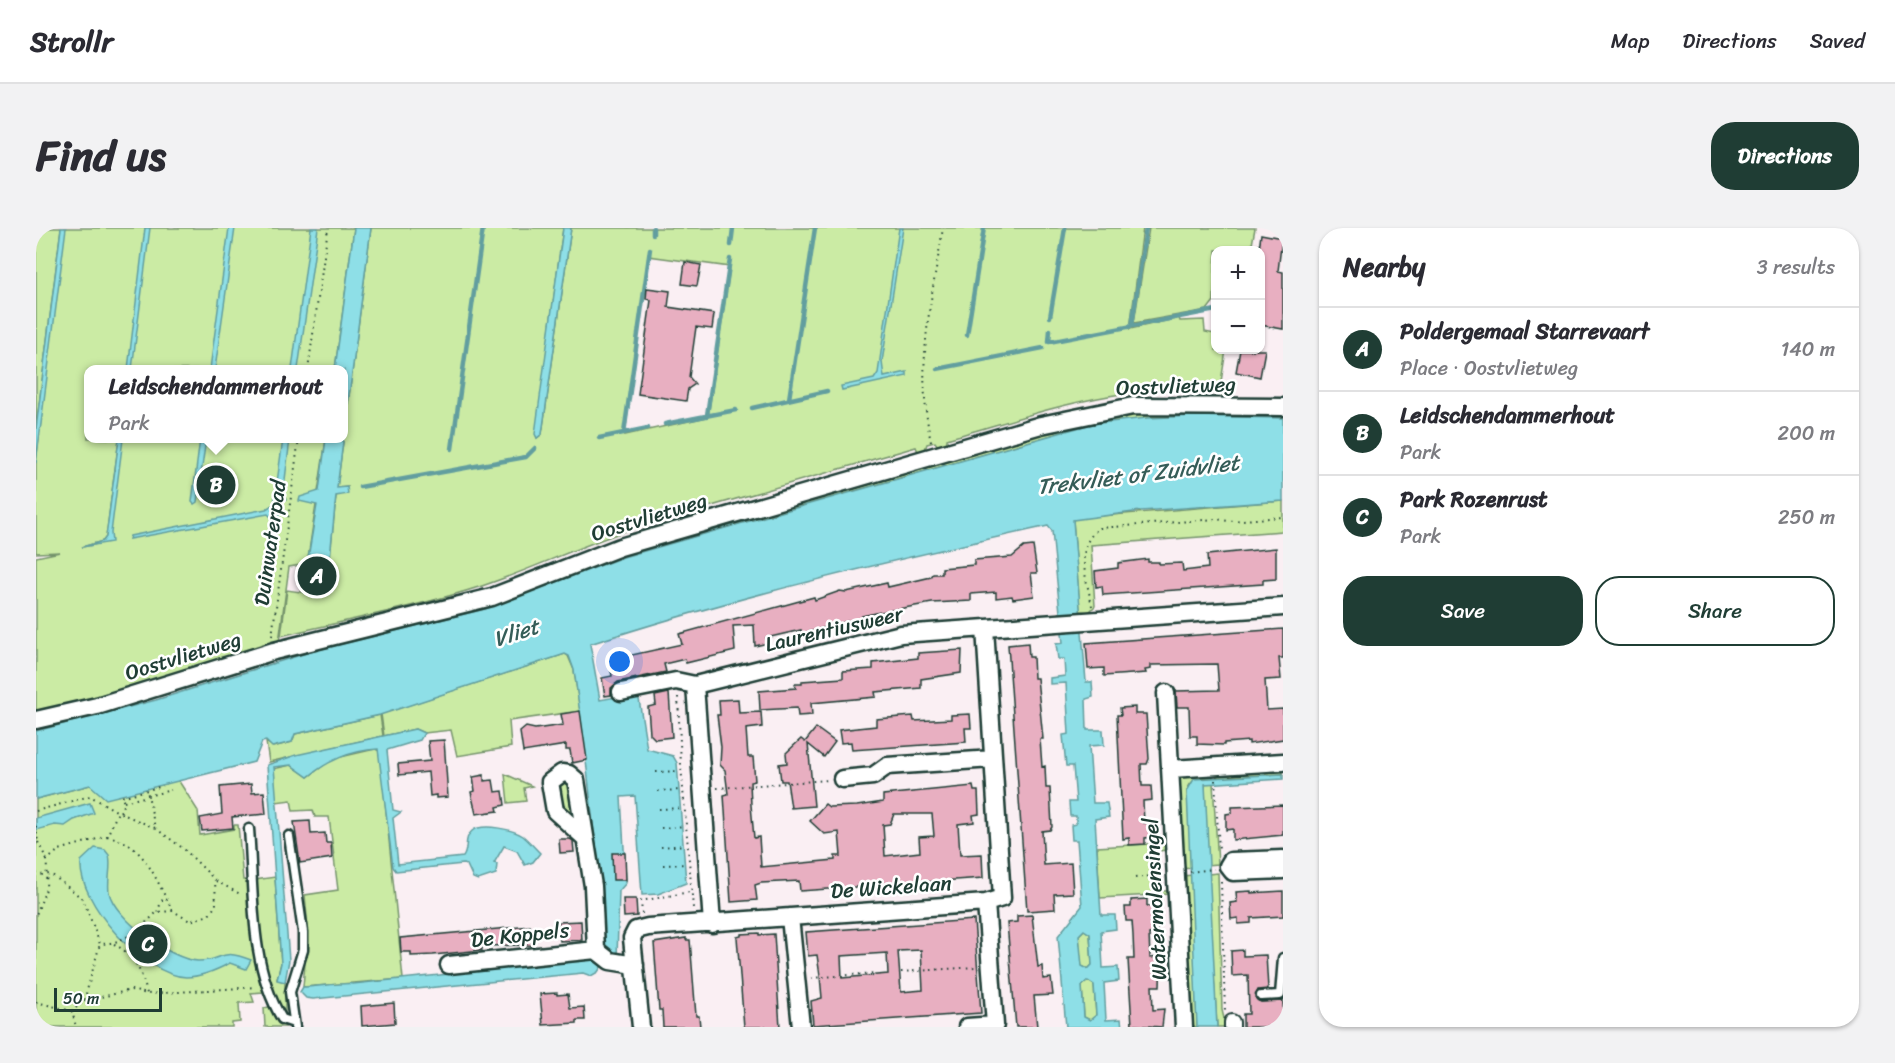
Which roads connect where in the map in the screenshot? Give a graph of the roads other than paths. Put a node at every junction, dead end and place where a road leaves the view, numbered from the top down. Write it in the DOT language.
graph roads {
  1 [pos="1283,408"];
  2 [pos="1283,607"];
  3 [pos="985,628"];
  4 [pos="695,686"];
  5 [pos="621,692"];
  6 [pos="1166,693"];
  7 [pos="36,720"];
  8 [pos="993,759"];
  9 [pos="1283,762"];
  10 [pos="1170,769"];
  11 [pos="843,779"];
  12 [pos="249,829"];
  13 [pos="289,836"];
  14 [pos="585,838"];
  15 [pos="1283,859"];
  16 [pos="1283,870"];
  17 [pos="986,903"];
  18 [pos="790,917"];
  19 [pos="712,924"];
  20 [pos="601,954"];
  21 [pos="1283,958"];
  22 [pos="449,965"];
  23 [pos="635,966"];
  24 [pos="1261,996"];
  25 [pos="294,1025"];
  26 [pos="641,1027"];
  27 [pos="801,1027"];
  28 [pos="967,1027"];
  29 [pos="1184,1027"];
  1 -- 7 [label="street, Oostvlietweg"];
  2 -- 3 [label="street"];
  3 -- 4 [label="street, Laurentiusweer"];
  3 -- 8 [label="street"];
  4 -- 5 [label="street, Laurentiusweer"];
  4 -- 19 [label="street"];
  6 -- 10 [label="street, Watermolensingel"];
  8 -- 11 [label="street"];
  8 -- 17 [label="street"];
  9 -- 10 [label="street"];
  10 -- 29 [label="street, Watermolensingel"];
  12 -- 25 [label="lane"];
  13 -- 25 [label="lane"];
  14 -- 20 [label="street, De Koppels"];
  15 -- 16 [label="street"];
  17 -- 18 [label="street, De Wickelaan"];
  17 -- 28 [label="street"];
  18 -- 19 [label="street, De Wickelaan"];
  18 -- 27 [label="street"];
  19 -- 23 [label="street, De Wickelaan"];
  20 -- 22 [label="street, De Koppels"];
  20 -- 23 [label="street, De Koppels"];
  21 -- 24 [label="lane"];
  23 -- 26 [label="street"];
}
